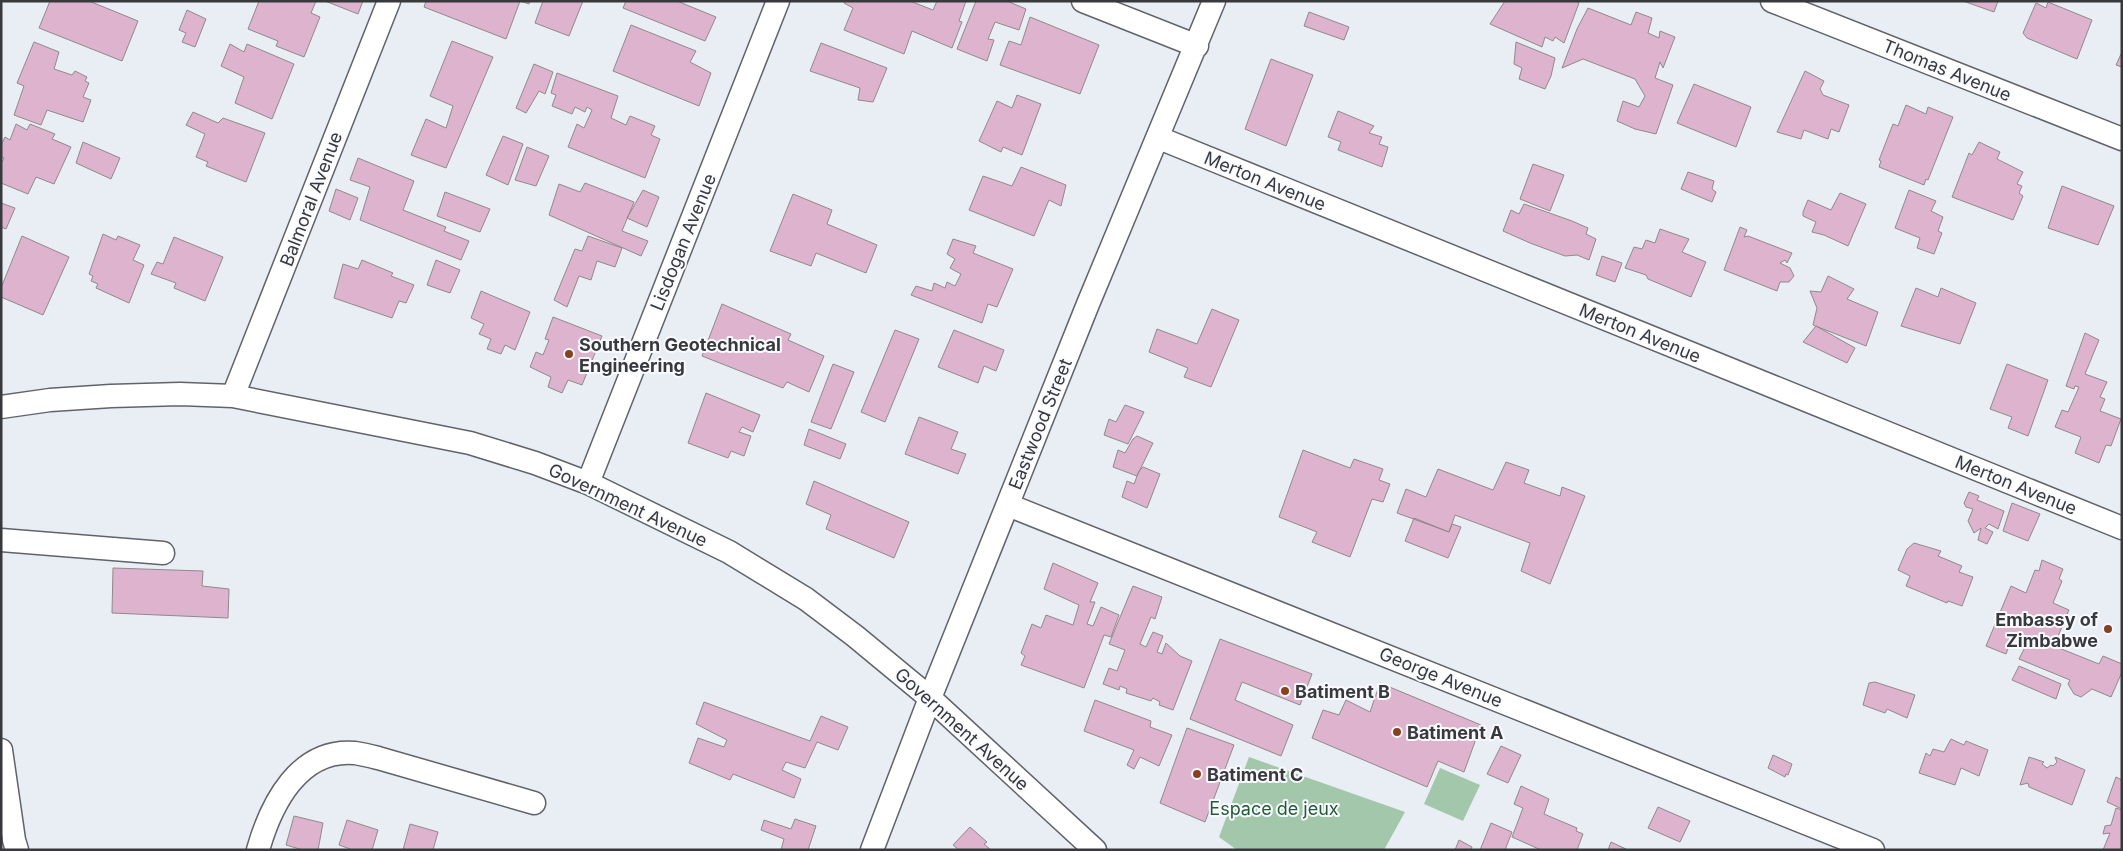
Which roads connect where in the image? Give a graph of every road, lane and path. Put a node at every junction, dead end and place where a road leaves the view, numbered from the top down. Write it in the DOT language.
graph roads {
  1 [pos="389,1"];
  2 [pos="778,1"];
  3 [pos="1083,1"];
  4 [pos="1214,1"];
  5 [pos="1772,1"];
  6 [pos="1197,46"];
  7 [pos="1159,138"];
  8 [pos="2122,139"];
  9 [pos="233,396"];
  10 [pos="1,407"];
  11 [pos="588,483"];
  12 [pos="1008,505"];
  13 [pos="2122,528"];
  14 [pos="1,540"];
  15 [pos="163,554"];
  16 [pos="930,698"];
  17 [pos="1,750"];
  18 [pos="534,803"];
  19 [pos="17,850"];
  20 [pos="258,850"];
  21 [pos="872,850"];
  22 [pos="1094,850"];
  23 [pos="1874,850"];
  1 -- 9 [label="street, Balmoral Avenue"];
  2 -- 11 [label="street, Lisdogan Avenue"];
  3 -- 6 [label="street"];
  4 -- 6 [label="street, Eastwood Street"];
  5 -- 8 [label="street, Thomas Avenue"];
  6 -- 7 [label="street, Eastwood Street"];
  7 -- 12 [label="street, Eastwood Street"];
  7 -- 13 [label="street, Merton Avenue"];
  9 -- 10 [label="street, Government Avenue"];
  9 -- 11 [label="street, Government Avenue"];
  11 -- 16 [label="street, Government Avenue"];
  12 -- 16 [label="street, Eastwood Street"];
  12 -- 23 [label="street, George Avenue"];
  14 -- 15 [label="street"];
  16 -- 21 [label="street, Eastwood Street"];
  16 -- 22 [label="street, Government Avenue"];
  17 -- 19 [label="street"];
  18 -- 20 [label="street"];
}
